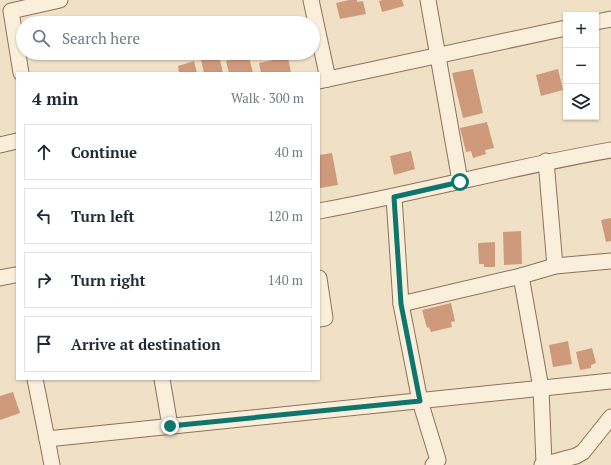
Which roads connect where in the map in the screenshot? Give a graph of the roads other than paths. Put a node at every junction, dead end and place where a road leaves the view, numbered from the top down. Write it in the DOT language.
graph roads {
  1 [pos="60,0"];
  2 [pos="311,0"];
  3 [pos="428,0"];
  4 [pos="7,8"];
  5 [pos="314,16"];
  6 [pos="611,19"];
  7 [pos="599,21"];
  8 [pos="563,29"];
  9 [pos="16,50"];
  10 [pos="320,55"];
  11 [pos="437,56"];
  12 [pos="18,60"];
  13 [pos="21,72"];
  14 [pos="324,80"];
  15 [pos="16,141"];
  16 [pos="0,145"];
  17 [pos="611,150"];
  18 [pos="546,162"];
  19 [pos="460,182"];
  20 [pos="394,197"];
  21 [pos="320,211"];
  22 [pos="611,261"];
  23 [pos="555,266"];
  24 [pos="521,276"];
  25 [pos="0,278"];
  26 [pos="16,278"];
  27 [pos="320,285"];
  28 [pos="401,304"];
  29 [pos="320,319"];
  30 [pos="35,380"];
  31 [pos="162,380"];
  32 [pos="611,381"];
  33 [pos="541,388"];
  34 [pos="420,401"];
  35 [pos="611,418"];
  36 [pos="170,426"];
  37 [pos="46,438"];
  38 [pos="52,465"];
  39 [pos="433,465"];
  40 [pos="543,465"];
  1 -- 4 [label="street"];
  2 -- 5 [label="street"];
  3 -- 11 [label="street"];
  4 -- 9 [label="street"];
  6 -- 7 [label="street"];
  8 -- 11 [label="street"];
  10 -- 14 [label="street"];
  11 -- 14 [label="street"];
  11 -- 19 [label="street"];
  12 -- 13 [label="street"];
  15 -- 16 [label="street"];
  17 -- 18 [label="street"];
  18 -- 19 [label="street"];
  18 -- 23 [label="street"];
  19 -- 20 [label="street"];
  20 -- 21 [label="street"];
  20 -- 28 [label="street"];
  22 -- 23 [label="street"];
  23 -- 24 [label="street"];
  24 -- 28 [label="street"];
  24 -- 33 [label="street"];
  25 -- 26 [label="street"];
  27 -- 29 [label="street"];
  28 -- 34 [label="street"];
  30 -- 37 [label="street"];
  31 -- 36 [label="street"];
  32 -- 33 [label="street"];
  33 -- 34 [label="street"];
  33 -- 40 [label="street"];
  34 -- 36 [label="street"];
  34 -- 39 [label="street"];
  35 -- 40 [label="street"];
  36 -- 37 [label="street"];
  37 -- 38 [label="street"];
}
